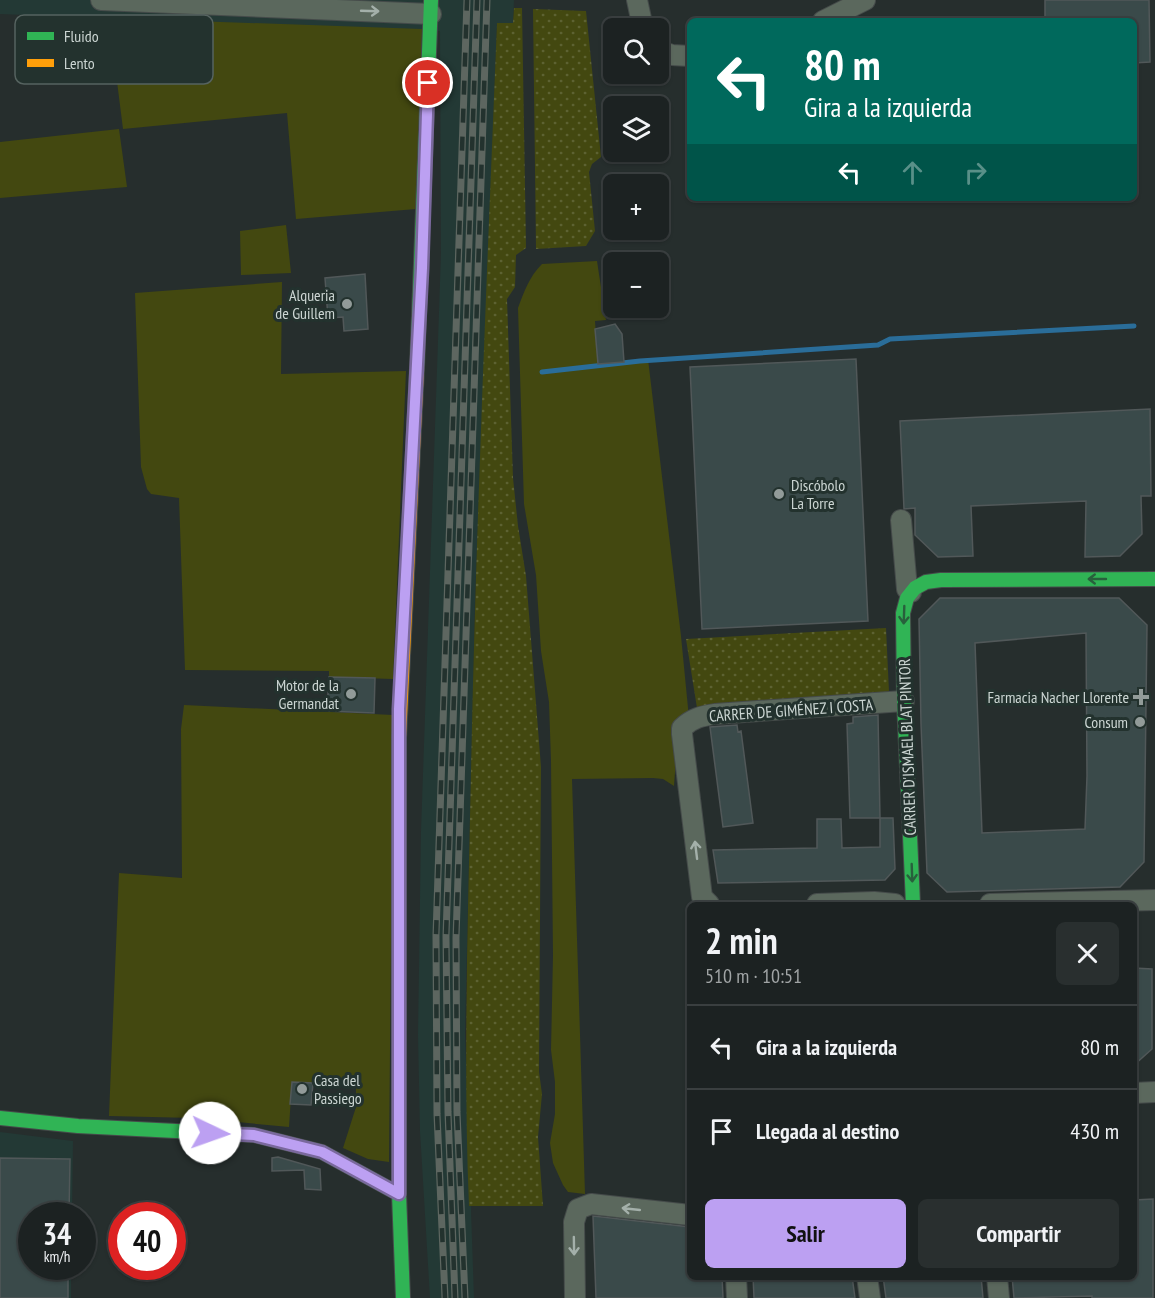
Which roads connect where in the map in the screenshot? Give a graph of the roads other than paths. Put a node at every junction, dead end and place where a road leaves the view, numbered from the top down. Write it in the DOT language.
graph roads {
  1 [pos="101,0"];
  2 [pos="637,0"];
  3 [pos="865,0"];
  4 [pos="431,7"];
  5 [pos="641,18"];
  6 [pos="829,18"];
  7 [pos="669,55"];
  8 [pos="687,56"];
  9 [pos="901,520"];
  10 [pos="1155,579"];
  11 [pos="910,592"];
  12 [pos="904,701"];
  13 [pos="1155,900"];
  14 [pos="707,902"];
  15 [pos="913,902"];
  16 [pos="1072,902"];
  17 [pos="1155,1092"];
  18 [pos="1137,1093"];
  19 [pos="0,1118"];
  20 [pos="399,1194"];
  21 [pos="687,1215"];
  22 [pos="736,1280"];
  23 [pos="868,1280"];
  24 [pos="997,1280"];
  25 [pos="403,1298"];
  26 [pos="575,1298"];
  27 [pos="737,1298"];
  28 [pos="870,1298"];
  29 [pos="999,1298"];
  1 -- 4 [label="street, one-way"];
  2 -- 5 [label="street"];
  3 -- 6 [label="street"];
  4 -- 20 [label="street"];
  7 -- 8 [label="street"];
  9 -- 11 [label="street, CARRER D'ISMAEL BLAT PINTOR"];
  10 -- 11 [label="street, one-way"];
  11 -- 12 [label="street, CARRER D'ISMAEL BLAT PINTOR, one-way"];
  14 -- 12 [label="street, CARRER DE GIMÉNEZ I COSTA, one-way"];
  12 -- 15 [label="street, CARRER D'ISMAEL BLAT PINTOR, one-way"];
  13 -- 16 [label="street"];
  17 -- 18 [label="street"];
  19 -- 20 [label="street"];
  20 -- 25 [label="street"];
  21 -- 26 [label="street, one-way"];
  22 -- 27 [label="street"];
  23 -- 28 [label="street"];
  24 -- 29 [label="street"];
}
